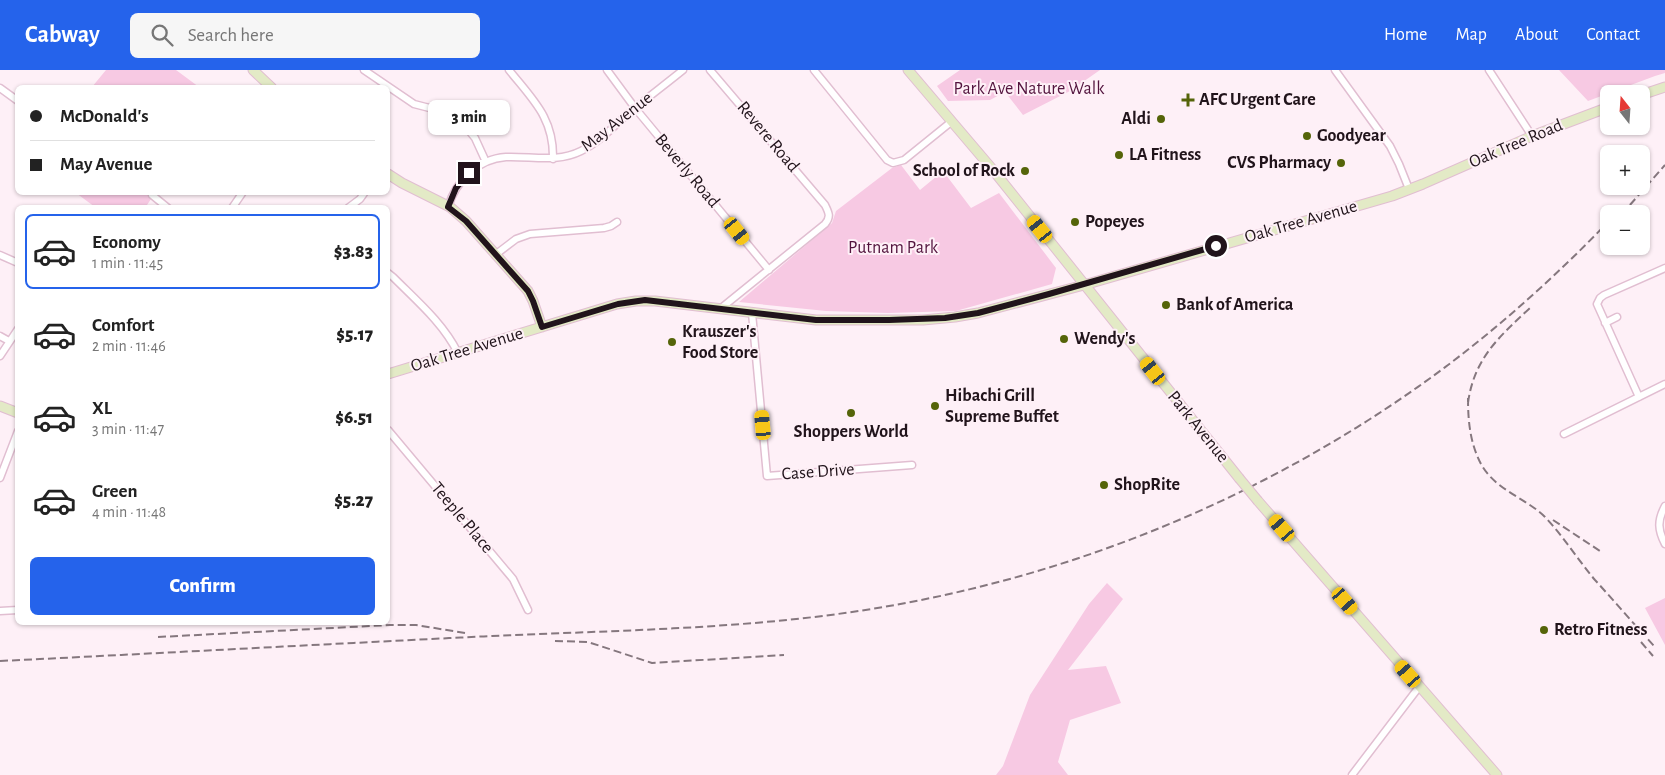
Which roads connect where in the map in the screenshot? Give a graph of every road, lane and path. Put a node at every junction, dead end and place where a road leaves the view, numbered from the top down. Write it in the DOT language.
graph roads {
  1 [pos="253,70"];
  2 [pos="365,70"];
  3 [pos="509,70"];
  4 [pos="607,70"];
  5 [pos="684,70"];
  6 [pos="710,70"];
  7 [pos="814,70"];
  8 [pos="908,70"];
  9 [pos="1335,70"];
  10 [pos="1489,70"];
  11 [pos="269,85"];
  12 [pos="387,85"];
  13 [pos="390,87"];
  14 [pos="1665,87"];
  15 [pos="0,88"];
  16 [pos="1650,91"];
  17 [pos="15,98"];
  18 [pos="635,108"];
  19 [pos="1600,110"];
  20 [pos="951,122"];
  21 [pos="1532,136"];
  22 [pos="553,159"];
  23 [pos="486,162"];
  24 [pos="390,175"];
  25 [pos="1424,184"];
  26 [pos="1409,189"];
  27 [pos="152,195"];
  28 [pos="362,195"];
  29 [pos="164,205"];
  30 [pos="352,205"];
  31 [pos="448,207"];
  32 [pos="617,222"];
  33 [pos="0,255"];
  34 [pos="495,255"];
  35 [pos="15,262"];
  36 [pos="1665,268"];
  37 [pos="769,270"];
  38 [pos="390,275"];
  39 [pos="1084,284"];
  40 [pos="720,309"];
  41 [pos="752,313"];
  42 [pos="1617,317"];
  43 [pos="1605,323"];
  44 [pos="542,327"];
  45 [pos="15,332"];
  46 [pos="0,336"];
  47 [pos="9,341"];
  48 [pos="458,353"];
  49 [pos="0,356"];
  50 [pos="390,373"];
  51 [pos="1665,384"];
  52 [pos="1639,397"];
  53 [pos="0,406"];
  54 [pos="15,412"];
  55 [pos="390,432"];
  56 [pos="1564,434"];
  57 [pos="15,440"];
  58 [pos="912,465"];
  59 [pos="0,478"];
  60 [pos="1665,506"];
  61 [pos="1665,544"];
  62 [pos="15,610"];
  63 [pos="528,610"];
  64 [pos="0,611"];
  65 [pos="1419,687"];
  66 [pos="1352,775"];
  67 [pos="1497,775"];
  1 -- 11 [label="street"];
  2 -- 12 [label="street"];
  3 -- 22 [label="street"];
  4 -- 18 [label="street, Beverly Road"];
  5 -- 18 [label="street, May Avenue"];
  6 -- 37 [label="street, Revere Road"];
  7 -- 20 [label="street"];
  8 -- 20 [label="street, Park Avenue"];
  9 -- 26 [label="street"];
  10 -- 21 [label="street"];
  13 -- 23 [label="street"];
  14 -- 16 [label="street"];
  15 -- 17 [label="street"];
  18 -- 22 [label="street, May Avenue"];
  18 -- 37 [label="street, Beverly Road"];
  19 -- 21 [label="street, Oak Tree Road"];
  20 -- 39 [label="street, Park Avenue"];
  21 -- 25 [label="street, Oak Tree Road"];
  22 -- 23 [label="street, May Avenue"];
  23 -- 31 [label="street, May Avenue"];
  24 -- 31 [label="street"];
  25 -- 26 [label="street, Oak Tree Avenue"];
  26 -- 39 [label="street, Oak Tree Avenue"];
  27 -- 29 [label="street"];
  28 -- 30 [label="street"];
  31 -- 34 [label="street"];
  32 -- 34 [label="street"];
  33 -- 35 [label="street"];
  34 -- 44 [label="street"];
  36 -- 43 [label="street"];
  37 -- 40 [label="street"];
  38 -- 48 [label="street"];
  39 -- 41 [label="street, Oak Tree Avenue"];
  39 -- 65 [label="street, Park Avenue, bridge"];
  40 -- 41 [label="street, Oak Tree Avenue"];
  40 -- 44 [label="street, Oak Tree Avenue"];
  41 -- 58 [label="street, Case Drive"];
  42 -- 43 [label="street"];
  43 -- 52 [label="street"];
  44 -- 48 [label="street, Oak Tree Avenue"];
  45 -- 47 [label="street"];
  46 -- 47 [label="street"];
  47 -- 49 [label="street"];
  48 -- 50 [label="street, Oak Tree Avenue"];
  51 -- 52 [label="street"];
  52 -- 56 [label="street"];
  53 -- 54 [label="street"];
  55 -- 63 [label="street, Teeple Place"];
  57 -- 59 [label="street"];
  60 -- 61 [label="street"];
  62 -- 64 [label="street"];
  65 -- 66 [label="street"];
  65 -- 67 [label="street, Park Avenue"];
}
